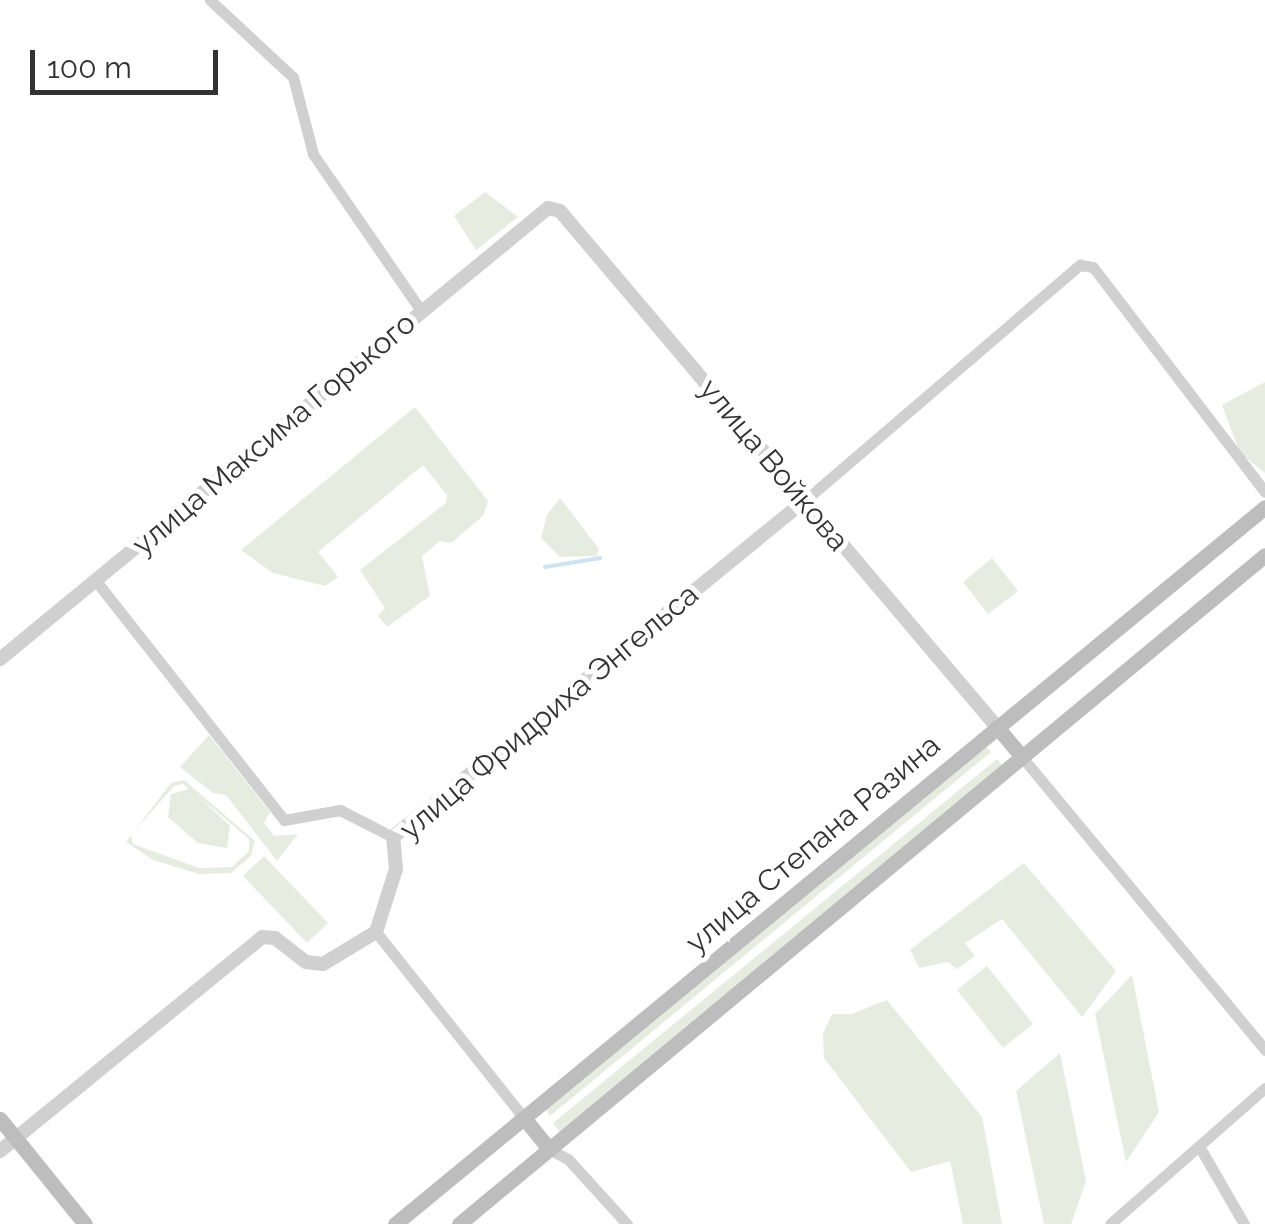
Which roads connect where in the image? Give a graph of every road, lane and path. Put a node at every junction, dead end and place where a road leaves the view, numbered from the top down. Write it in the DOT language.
graph roads {
  1 [pos="210,0"];
  2 [pos="548,208"];
  3 [pos="422,312"];
  4 [pos="1265,492"];
  5 [pos="803,502"];
  6 [pos="1265,507"];
  7 [pos="1265,555"];
  8 [pos="96,581"];
  9 [pos="0,660"];
  10 [pos="998,728"];
  11 [pos="1022,757"];
  12 [pos="393,837"];
  13 [pos="376,932"];
  14 [pos="1265,1050"];
  15 [pos="1265,1088"];
  16 [pos="0,1118"];
  17 [pos="524,1118"];
  18 [pos="16,1138"];
  19 [pos="1199,1146"];
  20 [pos="550,1149"];
  21 [pos="0,1151"];
  22 [pos="85,1224"];
  23 [pos="395,1224"];
  24 [pos="460,1224"];
  25 [pos="628,1224"];
  26 [pos="1110,1224"];
  27 [pos="1244,1224"];
  1 -- 3 [label="street"];
  2 -- 3 [label="street, улица Максима Горького"];
  2 -- 5 [label="street, улица Войкова"];
  3 -- 8 [label="street, улица Максима Горького"];
  4 -- 5 [label="street, улица Фридриха Энгельса"];
  5 -- 10 [label="street, улица Войкова"];
  5 -- 12 [label="street, улица Фридриха Энгельса"];
  6 -- 10 [label="main road, улица Степана Разина"];
  7 -- 11 [label="main road"];
  8 -- 9 [label="street, улица Максима Горького"];
  8 -- 12 [label="street"];
  10 -- 11 [label="main road"];
  10 -- 17 [label="main road, улица Степана Разина"];
  11 -- 14 [label="street"];
  11 -- 20 [label="main road"];
  12 -- 13 [label="street, улица Фридриха Энгельса"];
  13 -- 17 [label="street"];
  13 -- 18 [label="street"];
  15 -- 19 [label="street"];
  16 -- 18 [label="main road"];
  17 -- 20 [label="main road"];
  17 -- 23 [label="main road, улица Степана Разина"];
  18 -- 21 [label="street"];
  18 -- 22 [label="main road"];
  19 -- 26 [label="street"];
  19 -- 27 [label="street"];
  20 -- 24 [label="main road"];
  20 -- 25 [label="street"];
}
